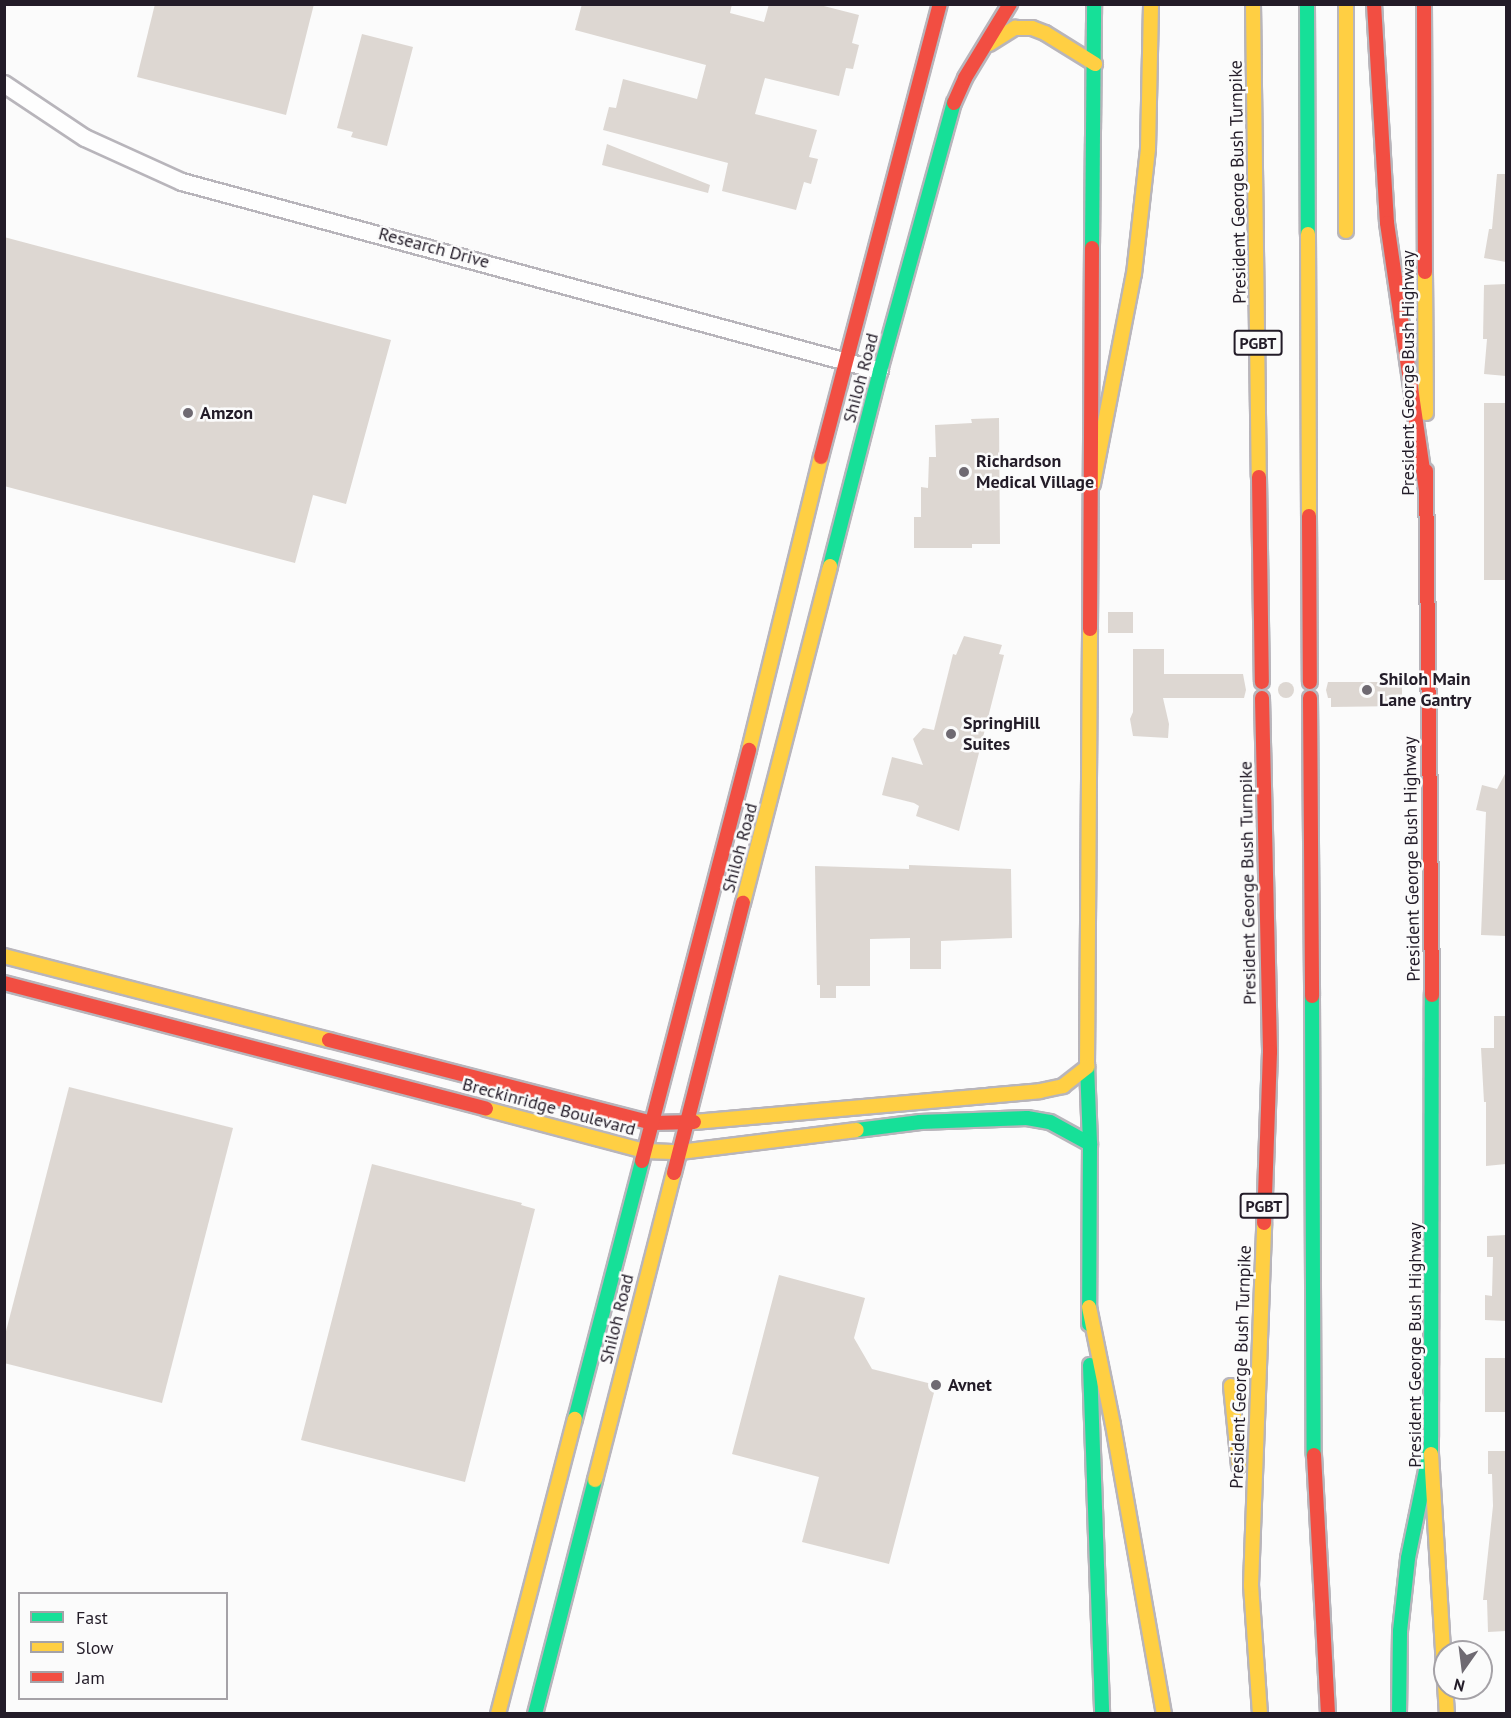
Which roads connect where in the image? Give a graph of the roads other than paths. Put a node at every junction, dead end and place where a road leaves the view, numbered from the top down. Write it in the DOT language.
graph roads {
  1 [pos="940,4"];
  2 [pos="1010,4"];
  3 [pos="1094,4"];
  4 [pos="1151,4"];
  5 [pos="1253,4"];
  6 [pos="1307,4"];
  7 [pos="1346,4"];
  8 [pos="1374,4"];
  9 [pos="1424,4"];
  10 [pos="984,46"];
  11 [pos="1095,64"];
  12 [pos="4,84"];
  13 [pos="1346,231"];
  14 [pos="845,360"];
  15 [pos="880,371"];
  16 [pos="1093,484"];
  17 [pos="1426,489"];
  18 [pos="766,750"];
  19 [pos="4,956"];
  20 [pos="4,983"];
  21 [pos="1088,1067"];
  22 [pos="904,1103"];
  23 [pos="652,1123"];
  24 [pos="686,1123"];
  25 [pos="910,1125"];
  26 [pos="1090,1144"];
  27 [pos="645,1151"];
  28 [pos="680,1152"];
  29 [pos="1089,1307"];
  30 [pos="1231,1386"];
  31 [pos="1431,1446"];
  32 [pos="1251,1585"];
  33 [pos="498,1713"];
  34 [pos="535,1713"];
  35 [pos="1102,1713"];
  36 [pos="1164,1713"];
  37 [pos="1260,1713"];
  38 [pos="1328,1713"];
  39 [pos="1399,1713"];
  40 [pos="1447,1713"];
  1 -- 14 [label="main road, Shiloh Road"];
  2 -- 10 [label="main road, Shiloh Road"];
  3 -- 11 [label="main road"];
  4 -- 16 [label="main road"];
  5 -- 32 [label="main road, President George Bush Turnpike / PGBT"];
  6 -- 38 [label="main road, PGBT"];
  7 -- 13 [label="main road"];
  8 -- 17 [label="main road"];
  9 -- 17 [label="main road, President George Bush Highway"];
  10 -- 11 [label="main road"];
  10 -- 15 [label="main road, Shiloh Road"];
  11 -- 16 [label="main road"];
  12 -- 14 [label="street, Research Drive"];
  14 -- 15 [label="street, Research Drive"];
  14 -- 18 [label="main road, Shiloh Road"];
  15 -- 18 [label="main road, Shiloh Road"];
  16 -- 21 [label="main road"];
  17 -- 31 [label="main road, President George Bush Highway"];
  18 -- 23 [label="main road, Shiloh Road"];
  18 -- 24 [label="main road, Shiloh Road"];
  19 -- 23 [label="main road, Breckinridge Boulevard"];
  20 -- 27 [label="main road, Breckinridge Boulevard"];
  21 -- 22 [label="main road, Breckinridge Boulevard"];
  21 -- 26 [label="main road"];
  22 -- 24 [label="main road, Breckinridge Boulevard"];
  22 -- 25 [label="main road"];
  23 -- 24 [label="main road, Breckinridge Boulevard"];
  23 -- 27 [label="main road, Shiloh Road"];
  24 -- 28 [label="main road, Shiloh Road"];
  25 -- 26 [label="main road, Breckinridge Boulevard"];
  25 -- 28 [label="main road, Breckinridge Boulevard"];
  26 -- 29 [label="main road"];
  27 -- 28 [label="main road, Breckinridge Boulevard"];
  27 -- 33 [label="main road, Shiloh Road"];
  28 -- 34 [label="main road, Shiloh Road"];
  29 -- 35 [label="main road"];
  29 -- 36 [label="main road"];
  30 -- 32 [label="main road"];
  31 -- 39 [label="main road"];
  31 -- 40 [label="main road, President George Bush Highway"];
  32 -- 37 [label="main road, President George Bush Turnpike / PGBT"];
}
